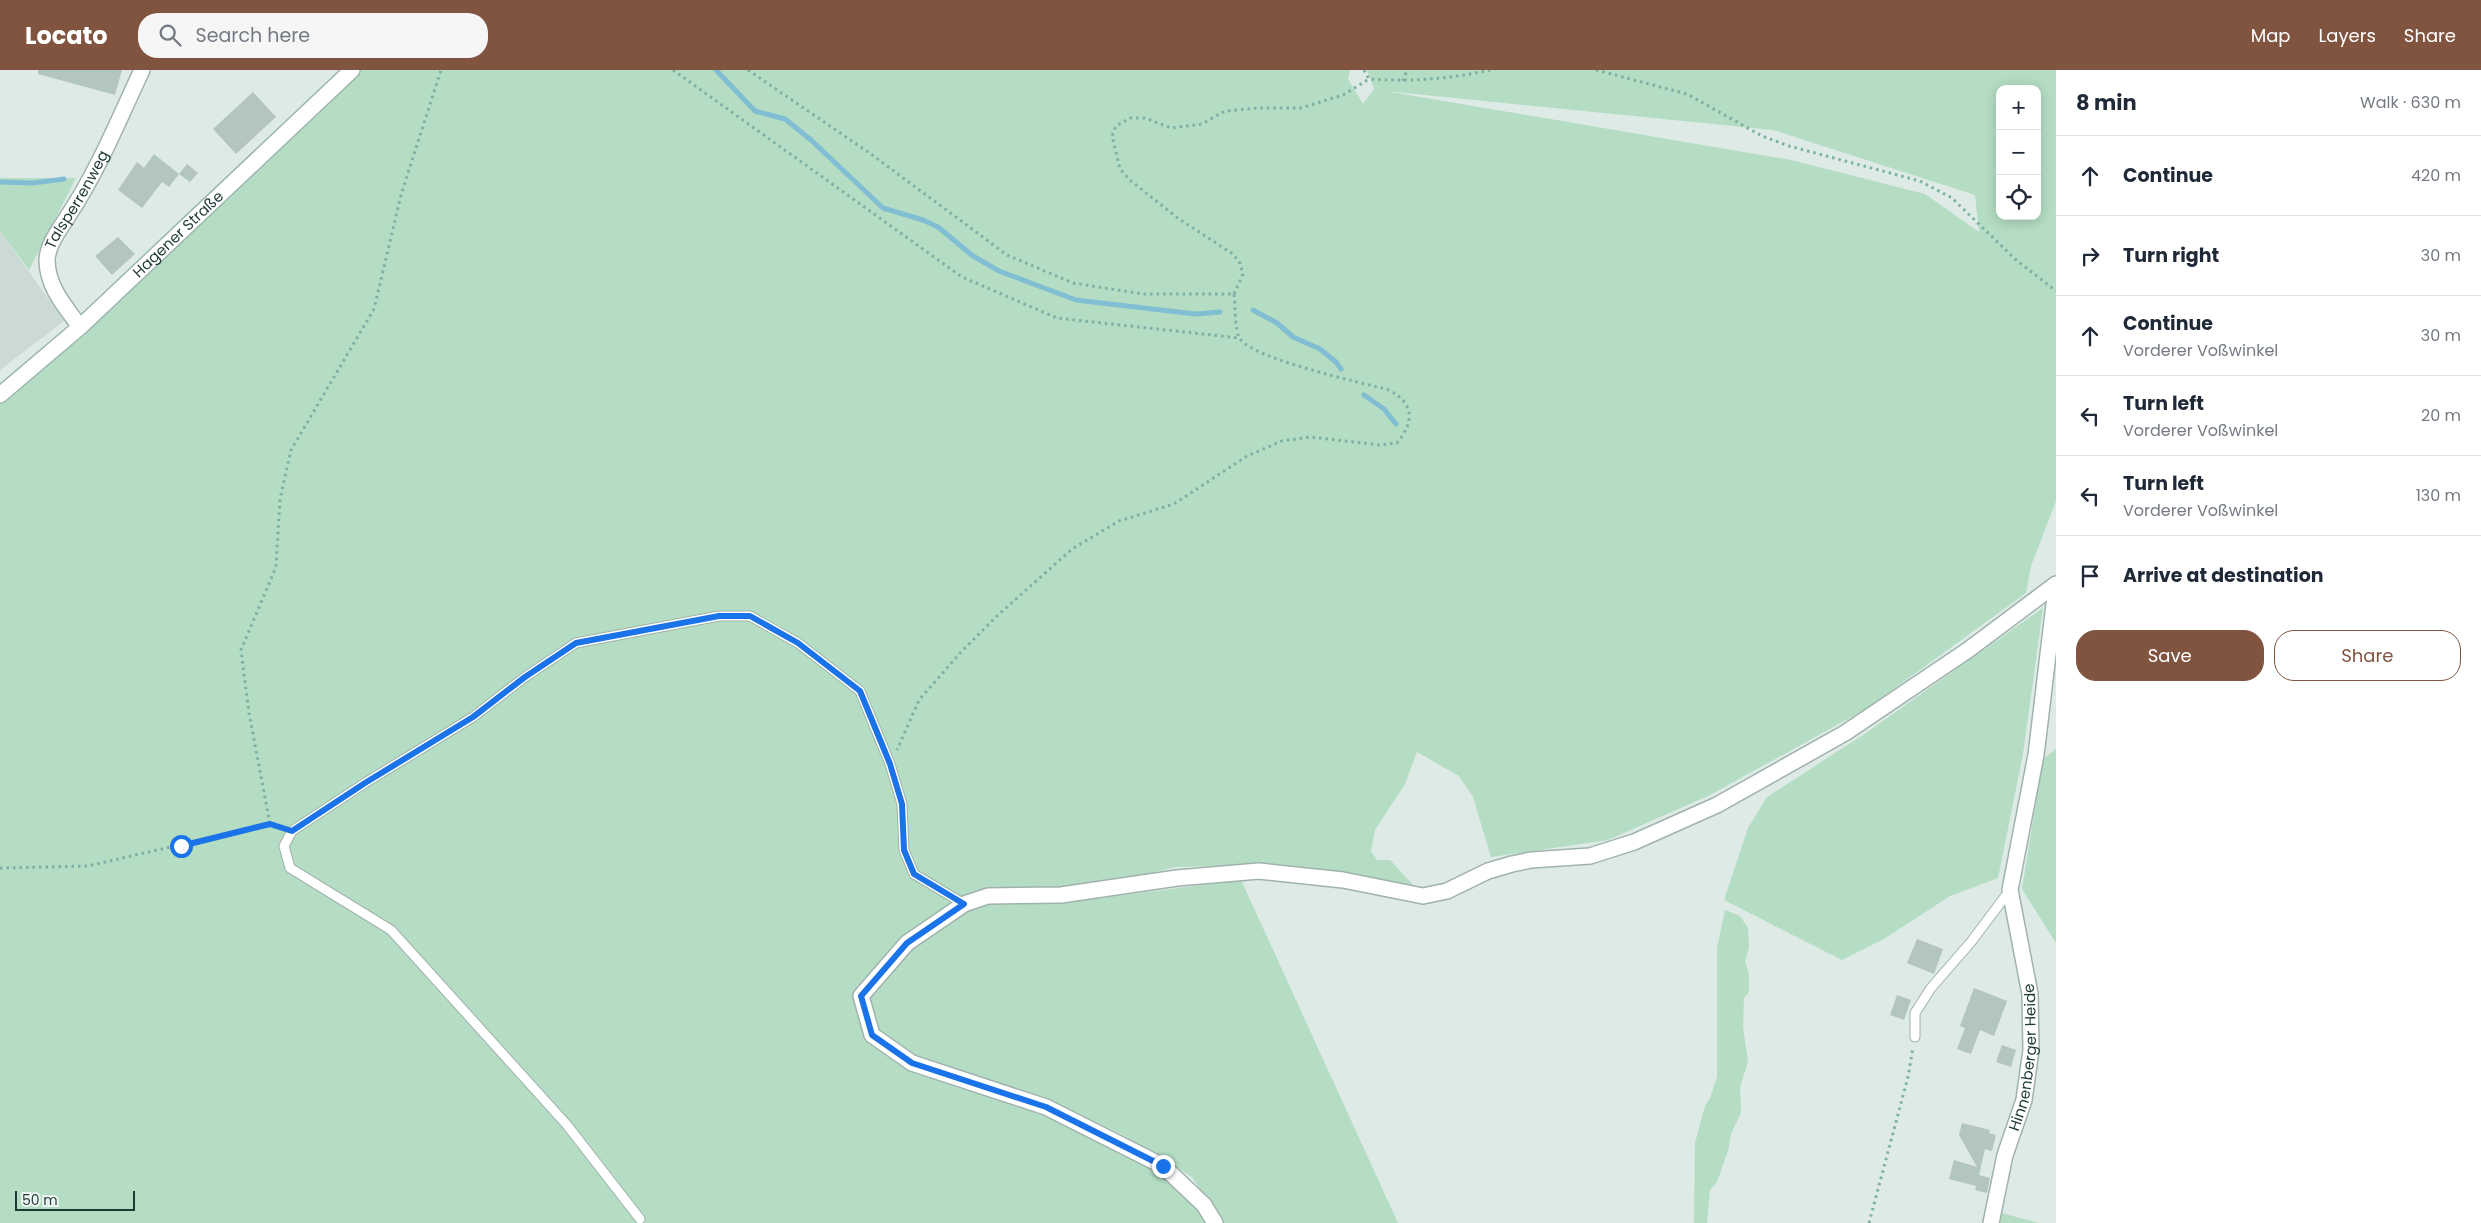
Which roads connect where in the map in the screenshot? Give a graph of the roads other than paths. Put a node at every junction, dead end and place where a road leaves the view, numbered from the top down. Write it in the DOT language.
graph roads {
  1 [pos="142,70"];
  2 [pos="352,70"];
  3 [pos="80,327"];
  4 [pos="0,395"];
  5 [pos="2056,584"];
  6 [pos="2056,588"];
  7 [pos="2010,890"];
  8 [pos="964,904"];
  9 [pos="1915,1037"];
  10 [pos="640,1219"];
  11 [pos="1215,1223"];
  12 [pos="1991,1223"];
  1 -- 3 [label="street, Talsperrenweg"];
  2 -- 3 [label="street, Hagener Straße"];
  3 -- 4 [label="street, Hagener Straße"];
  5 -- 8 [label="street"];
  6 -- 7 [label="street, Hinnenberger Heide"];
  7 -- 9 [label="lane, Hinnenberger Heide"];
  7 -- 12 [label="street, Hinnenberger Heide"];
  8 -- 10 [label="lane"];
  8 -- 11 [label="street"];
}
